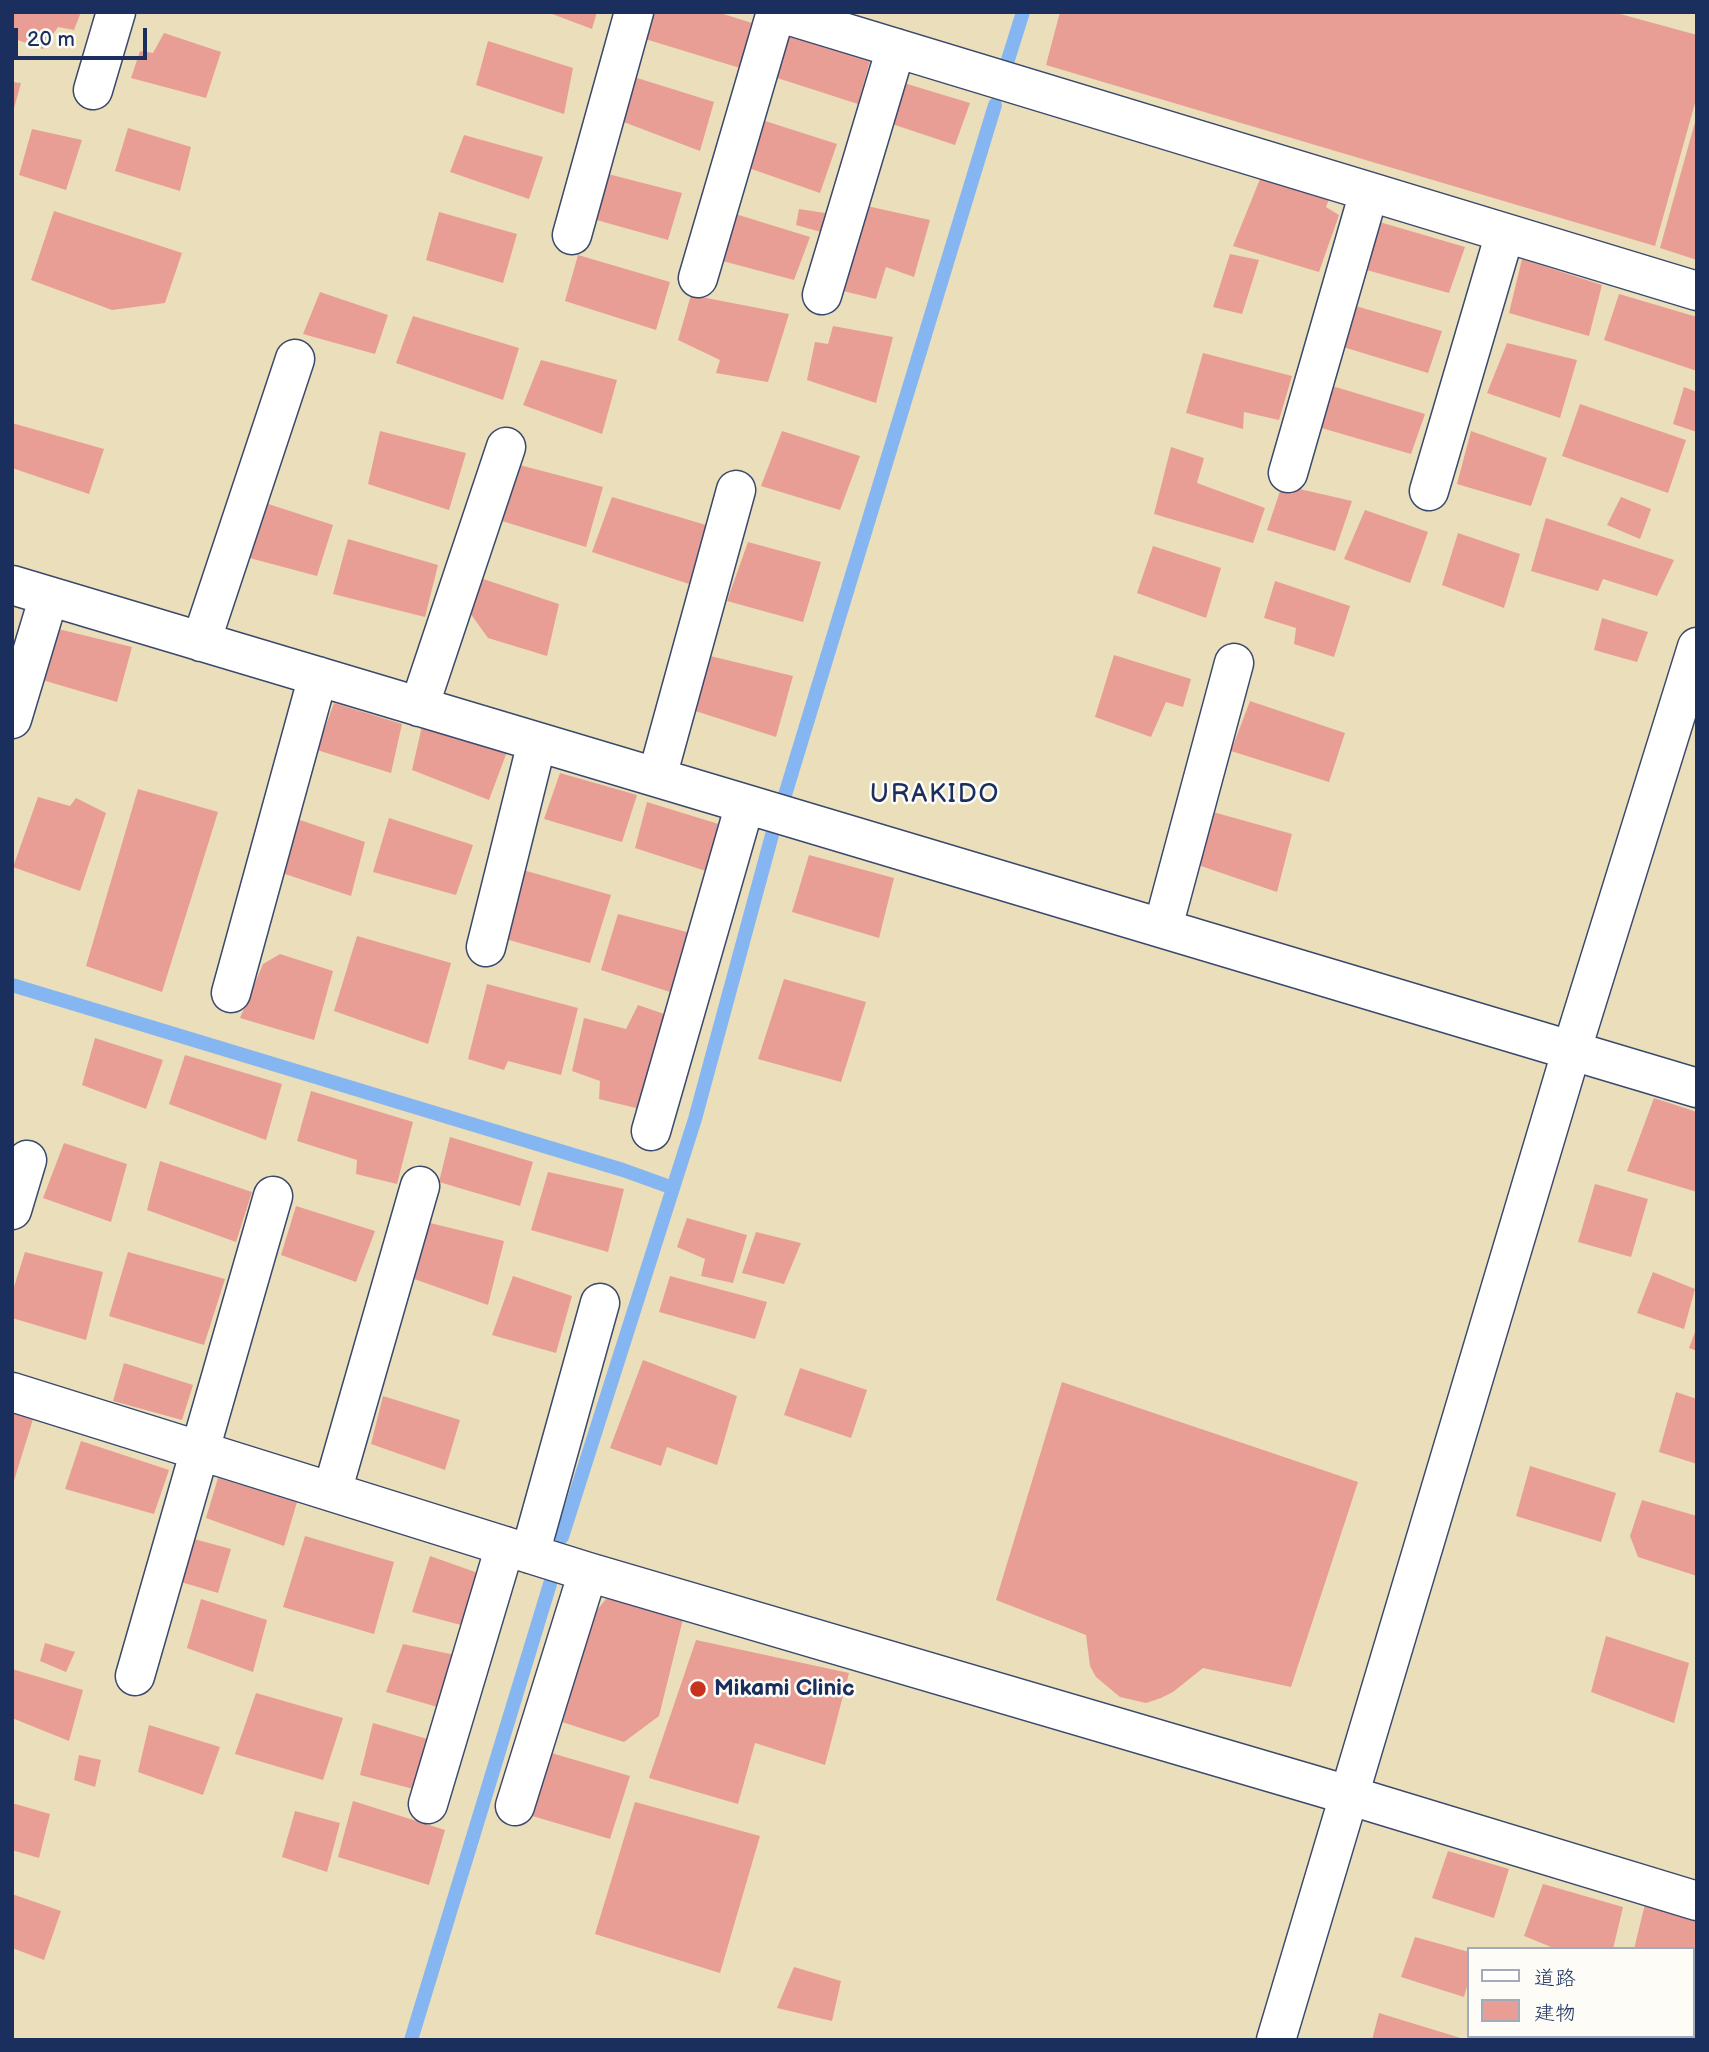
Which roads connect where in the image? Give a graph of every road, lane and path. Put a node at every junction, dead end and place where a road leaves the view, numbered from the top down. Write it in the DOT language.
graph roads {
  1 [pos="116,12"];
  2 [pos="634,12"];
  3 [pos="777,12"];
  4 [pos="896,48"];
  5 [pos="93,90"];
  6 [pos="1369,192"];
  7 [pos="1505,233"];
  8 [pos="572,235"];
  9 [pos="698,278"];
  10 [pos="1697,291"];
  11 [pos="822,295"];
  12 [pos="295,359"];
  13 [pos="506,447"];
  14 [pos="1288,473"];
  15 [pos="736,490"];
  16 [pos="1429,491"];
  17 [pos="12,585"];
  18 [pos="49,596"];
  19 [pos="201,642"];
  20 [pos="1697,647"];
  21 [pos="1234,663"];
  22 [pos="318,677"];
  23 [pos="419,707"];
  24 [pos="12,719"];
  25 [pos="537,742"];
  26 [pos="657,777"];
  27 [pos="745,804"];
  28 [pos="1163,927"];
  29 [pos="485,947"];
  30 [pos="231,993"];
  31 [pos="1572,1049"];
  32 [pos="1697,1088"];
  33 [pos="651,1131"];
  34 [pos="27,1160"];
  35 [pos="420,1186"];
  36 [pos="273,1196"];
  37 [pos="12,1210"];
  38 [pos="600,1303"];
  39 [pos="12,1392"];
  40 [pos="201,1451"];
  41 [pos="332,1492"];
  42 [pos="517,1550"];
  43 [pos="588,1572"];
  44 [pos="135,1676"];
  45 [pos="1349,1795"];
  46 [pos="428,1804"];
  47 [pos="515,1806"];
  48 [pos="1697,1901"];
  49 [pos="1276,2040"];
  1 -- 5 [label="street"];
  2 -- 8 [label="street"];
  3 -- 4 [label="street"];
  3 -- 9 [label="street"];
  4 -- 6 [label="street"];
  4 -- 11 [label="street"];
  6 -- 7 [label="street"];
  6 -- 14 [label="street"];
  7 -- 10 [label="street"];
  7 -- 16 [label="street"];
  12 -- 19 [label="street"];
  13 -- 23 [label="street"];
  15 -- 26 [label="street"];
  17 -- 18 [label="street"];
  18 -- 19 [label="street"];
  18 -- 24 [label="street"];
  19 -- 22 [label="street"];
  20 -- 31 [label="street"];
  21 -- 28 [label="street"];
  22 -- 23 [label="street"];
  22 -- 30 [label="street"];
  23 -- 25 [label="street"];
  25 -- 26 [label="street"];
  25 -- 29 [label="street"];
  26 -- 27 [label="street"];
  27 -- 28 [label="street"];
  27 -- 33 [label="street"];
  28 -- 31 [label="street"];
  31 -- 32 [label="street"];
  31 -- 45 [label="street"];
  34 -- 37 [label="street"];
  35 -- 41 [label="street"];
  36 -- 40 [label="street"];
  38 -- 42 [label="street"];
  39 -- 40 [label="street"];
  40 -- 41 [label="street"];
  40 -- 44 [label="street"];
  41 -- 42 [label="street"];
  42 -- 43 [label="street"];
  42 -- 46 [label="street"];
  43 -- 45 [label="street"];
  43 -- 47 [label="street"];
  45 -- 48 [label="street"];
  45 -- 49 [label="street"];
}
